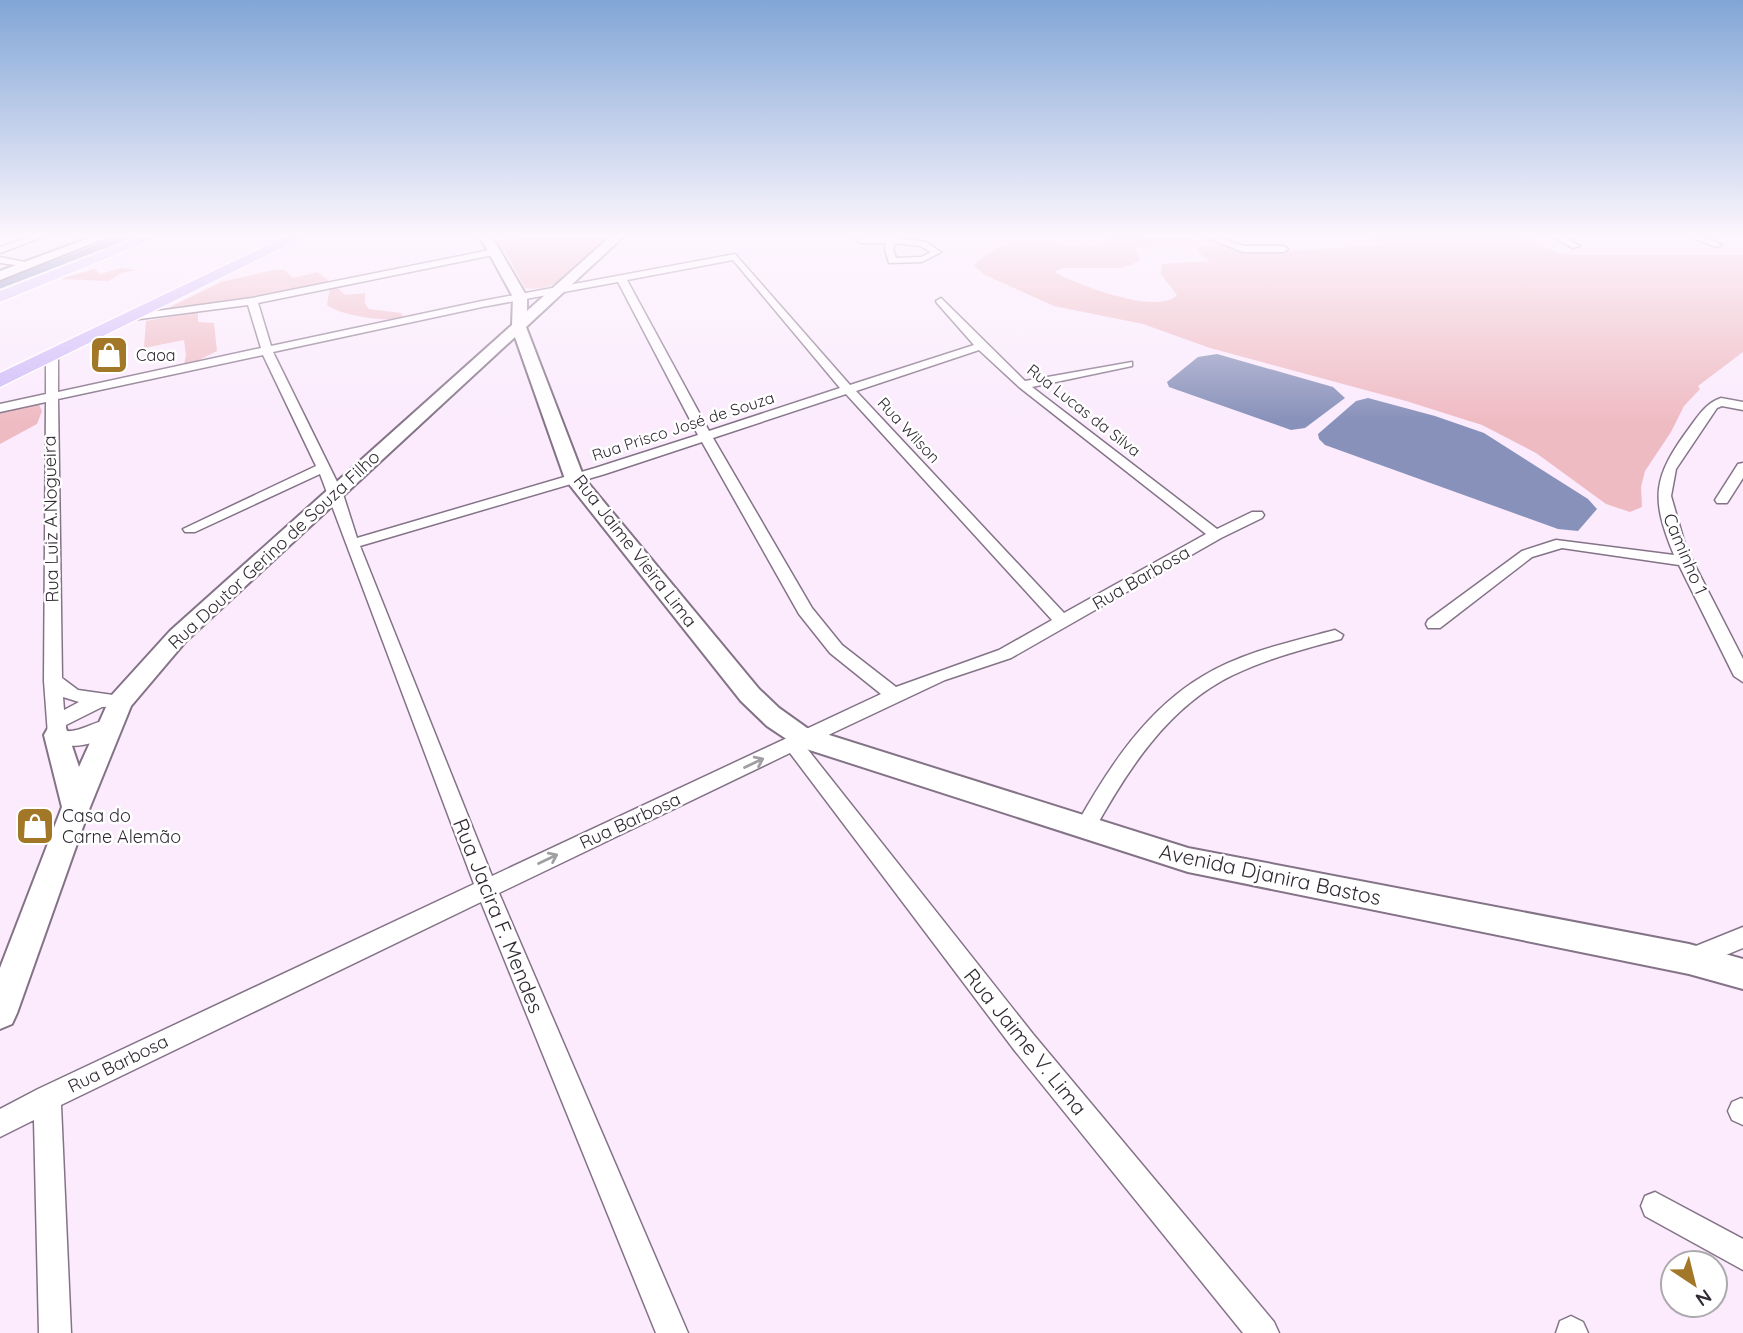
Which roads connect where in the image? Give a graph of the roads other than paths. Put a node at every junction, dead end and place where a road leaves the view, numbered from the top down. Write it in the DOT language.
graph roads {
  1 [pos="159,297"];
  2 [pos="173,297"];
  3 [pos="271,297"];
  4 [pos="513,297"];
  5 [pos="545,297"];
  6 [pos="545,297"];
  7 [pos="632,297"];
  8 [pos="769,297"];
  9 [pos="252,301"];
  10 [pos="941,301"];
  11 [pos="519,311"];
  12 [pos="132,317"];
  13 [pos="981,346"];
  14 [pos="267,351"];
  15 [pos="52,356"];
  16 [pos="1128,364"];
  17 [pos="0,374"];
  18 [pos="0,382"];
  19 [pos="1023,385"];
  20 [pos="848,390"];
  21 [pos="50,398"];
  22 [pos="1743,406"];
  23 [pos="0,408"];
  24 [pos="706,437"];
  25 [pos="1743,467"];
  26 [pos="322,468"];
  27 [pos="575,479"];
  28 [pos="336,494"];
  29 [pos="1722,500"];
  30 [pos="1257,515"];
  31 [pos="190,528"];
  32 [pos="1216,535"];
  33 [pos="352,544"];
  34 [pos="1686,561"];
  35 [pos="1063,622"];
  36 [pos="1434,624"];
  37 [pos="1335,635"];
  38 [pos="1743,676"];
  39 [pos="53,681"];
  40 [pos="894,695"];
  41 [pos="110,701"];
  42 [pos="109,726"];
  43 [pos="57,728"];
  44 [pos="800,742"];
  45 [pos="76,807"];
  46 [pos="1085,828"];
  47 [pos="486,888"];
  48 [pos="1743,937"];
  49 [pos="1689,959"];
  50 [pos="1743,974"];
  51 [pos="0,1013"];
  52 [pos="47,1098"];
  53 [pos="0,1124"];
  54 [pos="1654,1206"];
  55 [pos="1743,1255"];
  56 [pos="55,1333"];
  57 [pos="672,1333"];
  58 [pos="1264,1333"];
  1 -- 17 [label="highway"];
  2 -- 12 [label="highway"];
  3 -- 9 [label="street"];
  4 -- 11 [label="main road, Rua Jaime Vieira Lima"];
  5 -- 11 [label="main road, Rua Doutor Gerino de Souza Filho"];
  6 -- 11 [label="street"];
  7 -- 24 [label="street"];
  8 -- 20 [label="street, Rua Wilson"];
  9 -- 12 [label="street"];
  9 -- 14 [label="street, Rua Jacira F. Mendes"];
  10 -- 13 [label="street, Rua Lucas da Silva"];
  11 -- 14 [label="street"];
  11 -- 27 [label="main road, Rua Jaime Vieira Lima"];
  11 -- 28 [label="main road, Rua Doutor Gerino de Souza Filho"];
  12 -- 15 [label="highway"];
  13 -- 19 [label="street, Rua Lucas da Silva"];
  13 -- 20 [label="street, Rua Prisco José de Souza"];
  14 -- 21 [label="street"];
  14 -- 26 [label="street, Rua Jacira F. Mendes"];
  15 -- 18 [label="highway"];
  15 -- 21 [label="street, Rua Luiz A.Nogueira"];
  16 -- 19 [label="street"];
  19 -- 32 [label="street, Rua Lucas da Silva"];
  20 -- 24 [label="street, Rua Prisco José de Souza"];
  20 -- 35 [label="street, Rua Wilson"];
  21 -- 23 [label="street"];
  21 -- 39 [label="street, Rua Luiz A.Nogueira"];
  22 -- 34 [label="street, Caminho 1"];
  24 -- 27 [label="street, Rua Prisco José de Souza"];
  24 -- 40 [label="street"];
  25 -- 29 [label="street"];
  26 -- 28 [label="street, Rua Jacira F. Mendes"];
  26 -- 31 [label="street"];
  27 -- 33 [label="street, Rua Prisco José de Souza"];
  27 -- 44 [label="main road, Rua Jaime Vieira Lima"];
  28 -- 33 [label="street, Rua Jacira F. Mendes"];
  28 -- 41 [label="main road, Rua Doutor Gerino de Souza Filho"];
  30 -- 32 [label="street, Rua Barbosa"];
  32 -- 35 [label="street, Rua Barbosa"];
  33 -- 47 [label="street, Rua Jacira F. Mendes"];
  34 -- 36 [label="street"];
  34 -- 38 [label="street, Caminho 1"];
  35 -- 40 [label="street, Rua Barbosa"];
  37 -- 46 [label="street"];
  39 -- 41 [label="street"];
  39 -- 43 [label="street, Rua Luiz A.Nogueira"];
  40 -- 44 [label="street, Rua Barbosa"];
  41 -- 42 [label="main road, Rua Doutor Gerino de Souza Filho"];
  41 -- 43 [label="street"];
  42 -- 43 [label="street"];
  42 -- 45 [label="main road, Rua Doutor Gerino de Souza Filho"];
  43 -- 45 [label="main road"];
  44 -- 46 [label="main road, Avenida Djanira Bastos"];
  47 -- 44 [label="street, Rua Barbosa, one-way"];
  44 -- 58 [label="street, Rua Jaime V. Lima"];
  45 -- 51 [label="main road, Rua Doutor Gerino de Souza Filho"];
  46 -- 49 [label="main road, Avenida Djanira Bastos"];
  47 -- 52 [label="street, Rua Barbosa"];
  47 -- 57 [label="street, Rua Jacira F. Mendes"];
  48 -- 49 [label="street"];
  49 -- 50 [label="main road, Avenida Djanira Bastos"];
  52 -- 53 [label="street, Rua Barbosa"];
  52 -- 56 [label="street"];
  54 -- 55 [label="street"];
}
